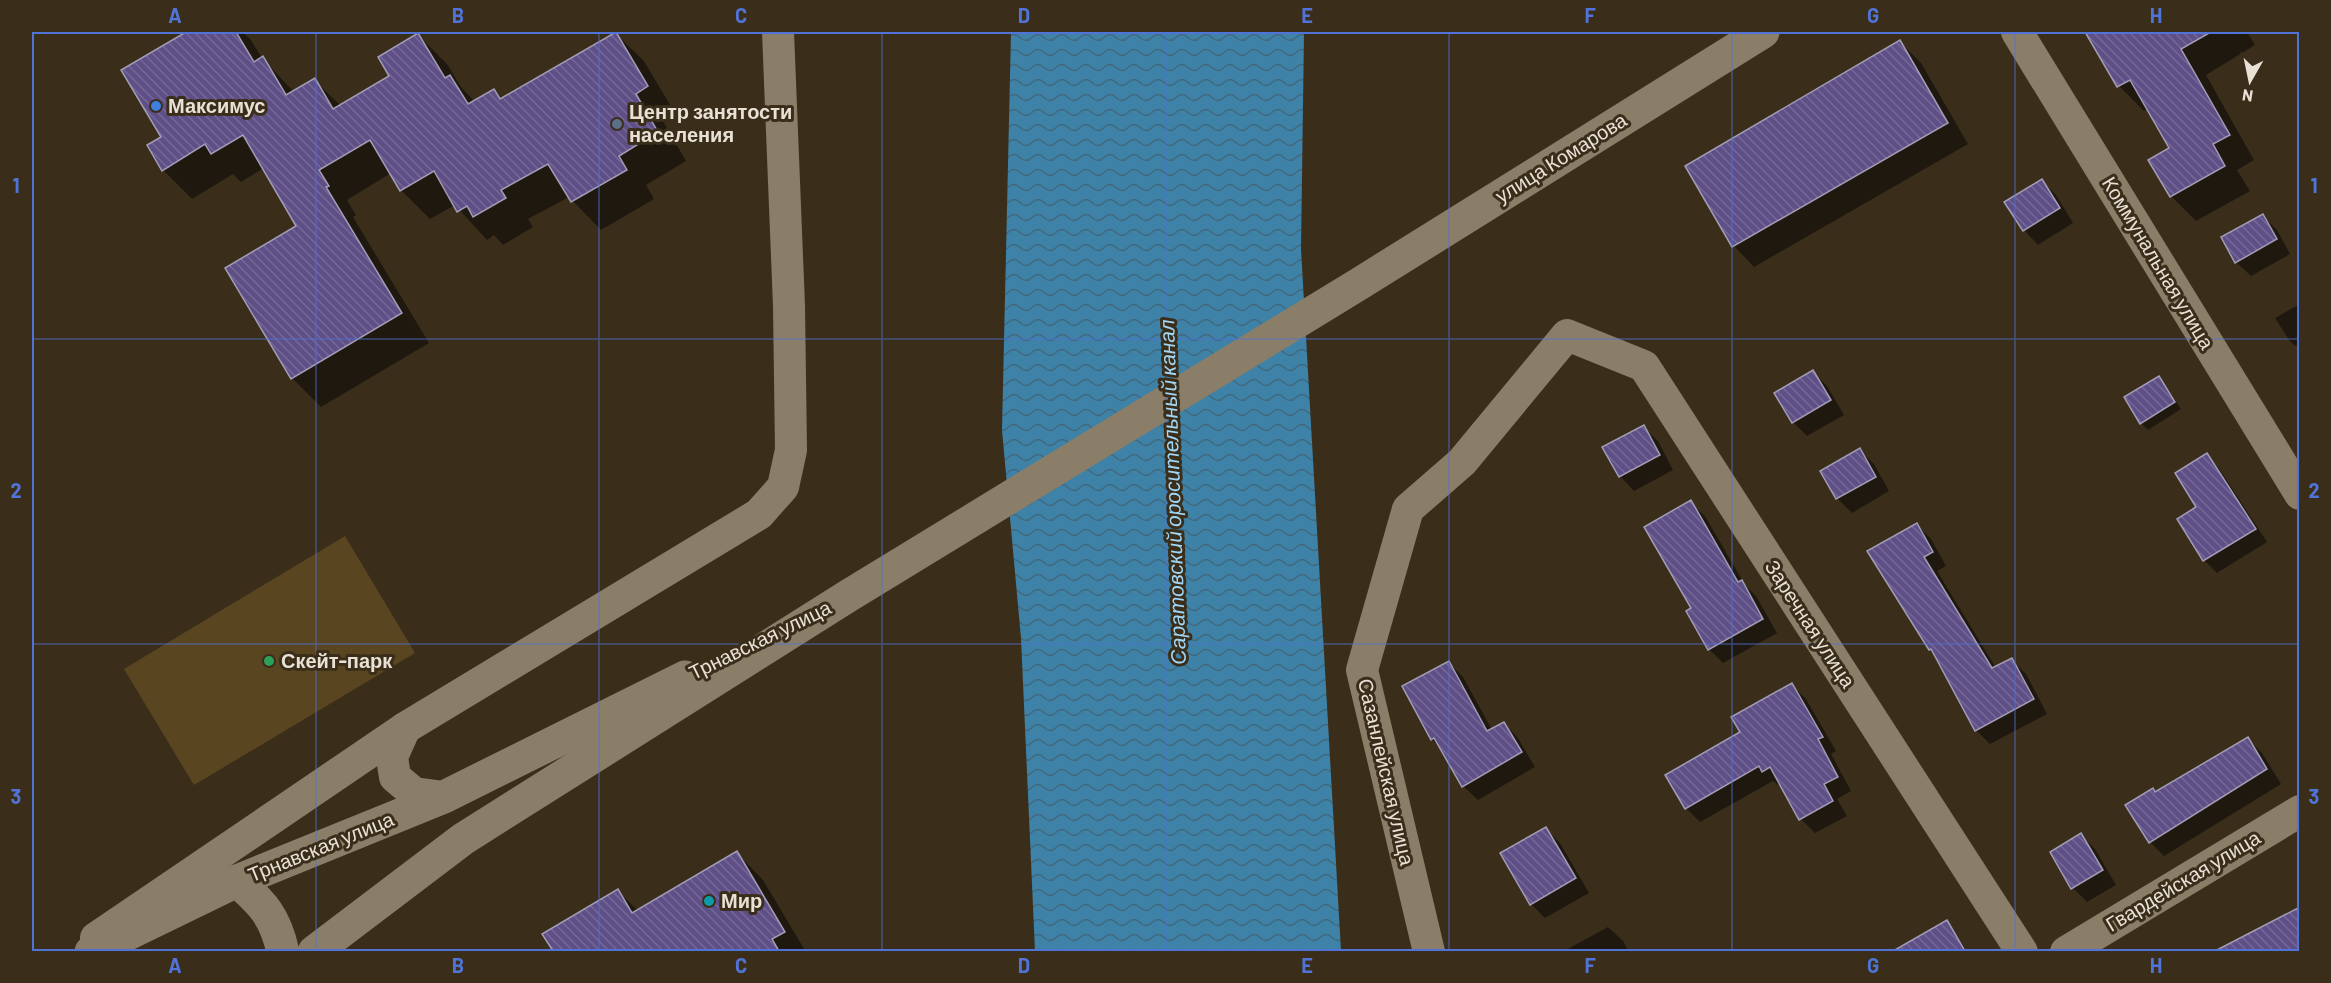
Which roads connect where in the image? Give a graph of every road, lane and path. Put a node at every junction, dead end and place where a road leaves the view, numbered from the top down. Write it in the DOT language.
graph roads {
  1 [pos="778,32"];
  2 [pos="1763,32"];
  3 [pos="2017,32"];
  4 [pos="1567,334"];
  5 [pos="2300,494"];
  6 [pos="848,596"];
  7 [pos="405,728"];
  8 [pos="444,797"];
  9 [pos="2300,811"];
  10 [pos="237,881"];
  11 [pos="76,951"];
  12 [pos="91,951"];
  13 [pos="283,951"];
  14 [pos="314,951"];
  15 [pos="1429,951"];
  16 [pos="2022,951"];
  17 [pos="2066,951"];
  1 -- 7 [label="street"];
  2 -- 6 [label="main road, улица Комарова"];
  3 -- 5 [label="street, Коммунальная улица"];
  4 -- 15 [label="street, Сазанлейская улица"];
  4 -- 16 [label="street, Заречная улица"];
  6 -- 8 [label="main road, Трнавская улица"];
  6 -- 14 [label="main road, Трнавская улица"];
  7 -- 8 [label="street"];
  7 -- 11 [label="street"];
  8 -- 10 [label="main road, Трнавская улица"];
  9 -- 17 [label="street, Гвардейская улица"];
  10 -- 12 [label="main road, Трнавская улица"];
  10 -- 13 [label="main road"];
}
